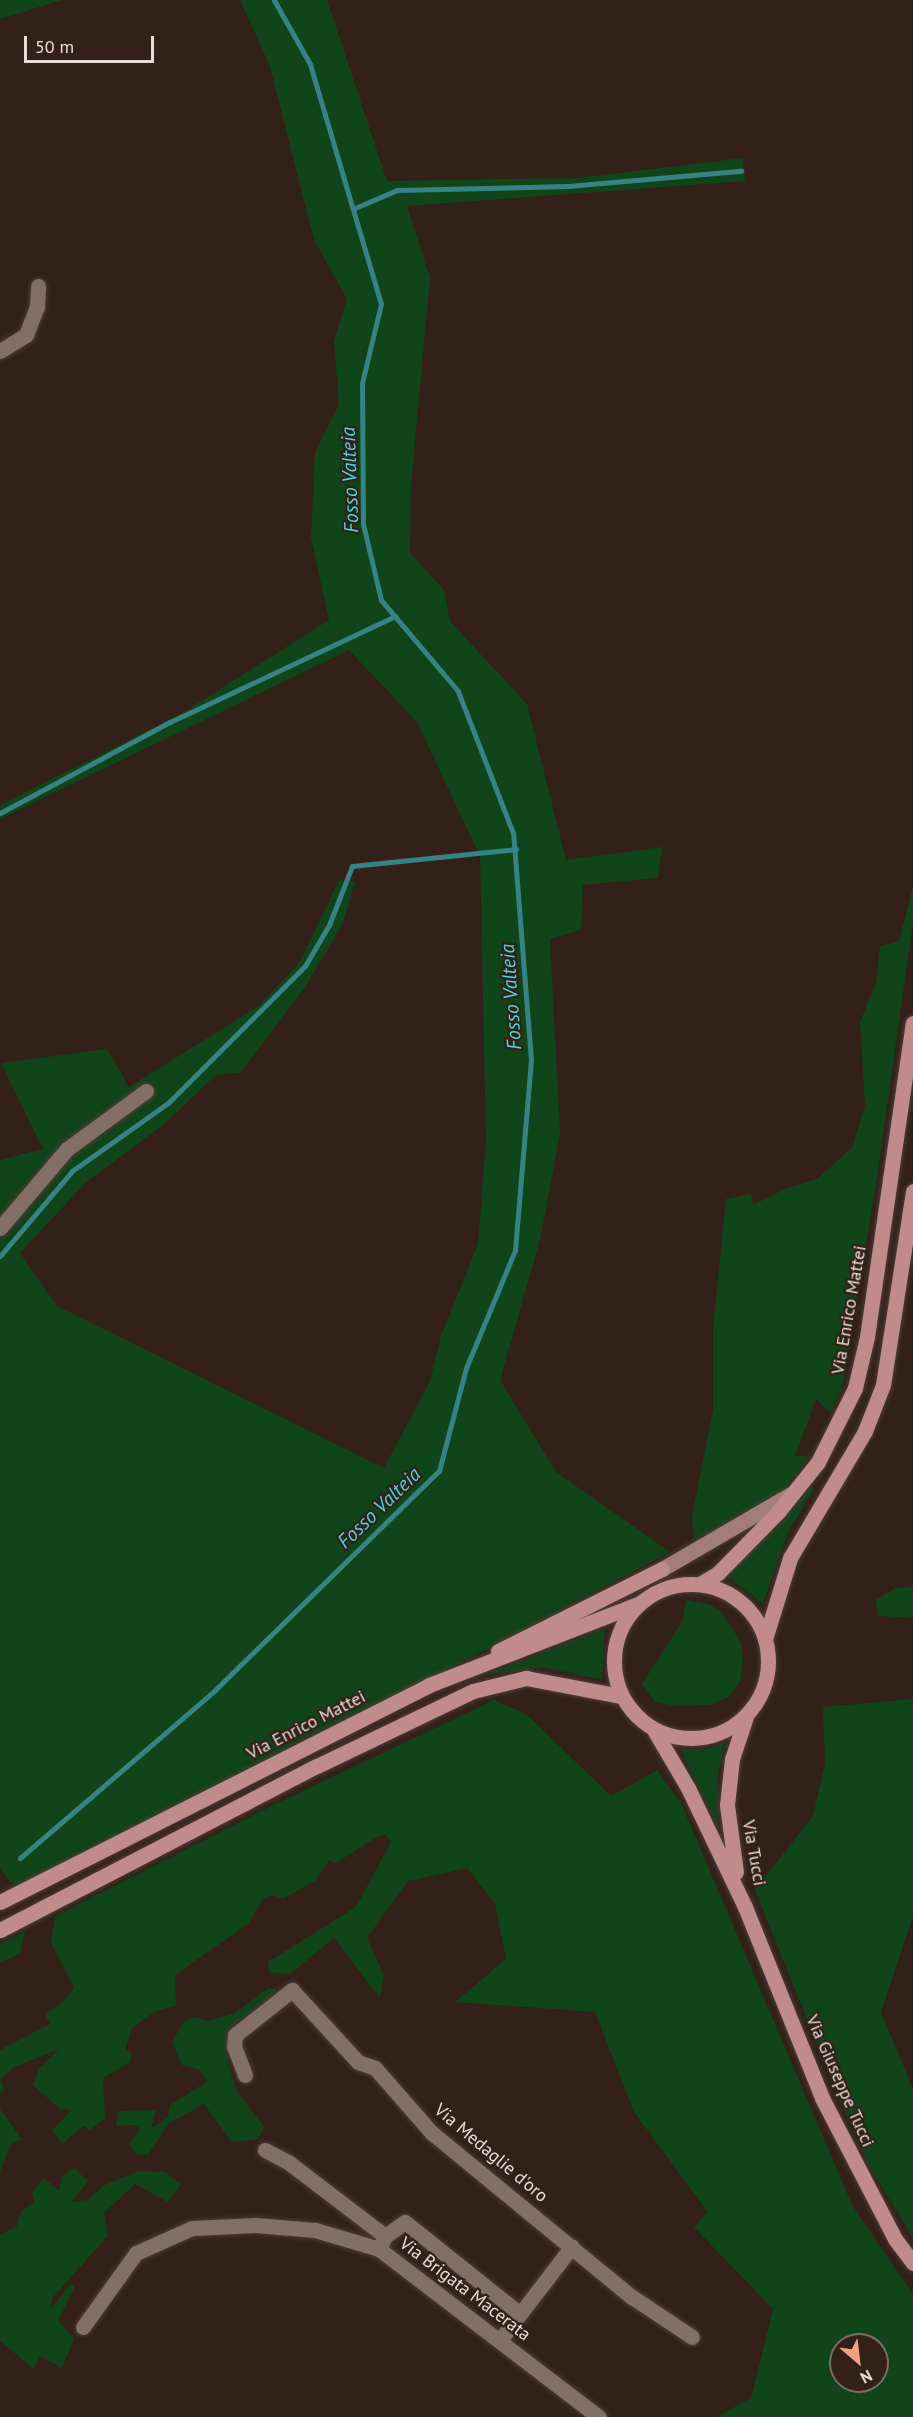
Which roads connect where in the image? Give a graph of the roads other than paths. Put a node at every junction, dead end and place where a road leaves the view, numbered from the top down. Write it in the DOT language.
graph roads {
  1 [pos="38,286"];
  2 [pos="0,351"];
  3 [pos="913,1023"];
  4 [pos="146,1091"];
  5 [pos="913,1191"];
  6 [pos="0,1228"];
  7 [pos="793,1493"];
  8 [pos="694,1584"];
  9 [pos="638,1604"];
  10 [pos="765,1639"];
  11 [pos="429,1685"];
  12 [pos="621,1696"];
  13 [pos="746,1716"];
  14 [pos="654,1730"];
  15 [pos="0,1902"];
  16 [pos="745,1907"];
  17 [pos="0,1930"];
  18 [pos="245,2075"];
  19 [pos="265,2150"];
  20 [pos="382,2243"];
  21 [pos="572,2246"];
  22 [pos="913,2263"];
  23 [pos="519,2313"];
  24 [pos="83,2327"];
  25 [pos="692,2337"];
  26 [pos="500,2340"];
  27 [pos="599,2417"];
  1 -- 2 [label="street"];
  3 -- 7 [label="main road, Via Enrico Mattei"];
  4 -- 6 [label="street"];
  5 -- 10 [label="main road"];
  7 -- 8 [label="main road, Via Enrico Mattei"];
  7 -- 11 [label="main road"];
  8 -- 9 [label="main road"];
  8 -- 10 [label="main road"];
  9 -- 11 [label="main road, Via Enrico Mattei"];
  9 -- 12 [label="main road"];
  10 -- 13 [label="main road"];
  11 -- 15 [label="main road, Via Enrico Mattei"];
  12 -- 14 [label="main road"];
  12 -- 17 [label="main road"];
  13 -- 14 [label="main road"];
  13 -- 16 [label="main road, Via Tucci"];
  14 -- 16 [label="main road, Via Tucci"];
  16 -- 22 [label="main road, Via Giuseppe Tucci"];
  18 -- 21 [label="street, Via Medaglie d'oro"];
  19 -- 20 [label="street"];
  20 -- 23 [label="street"];
  20 -- 24 [label="street, Via Brigata Macerata"];
  20 -- 26 [label="street, Via Brigata Macerata"];
  21 -- 23 [label="street"];
  21 -- 25 [label="street, Via Medaglie d'oro"];
  23 -- 26 [label="street"];
  26 -- 27 [label="street, Via Brigata Macerata"];
}
